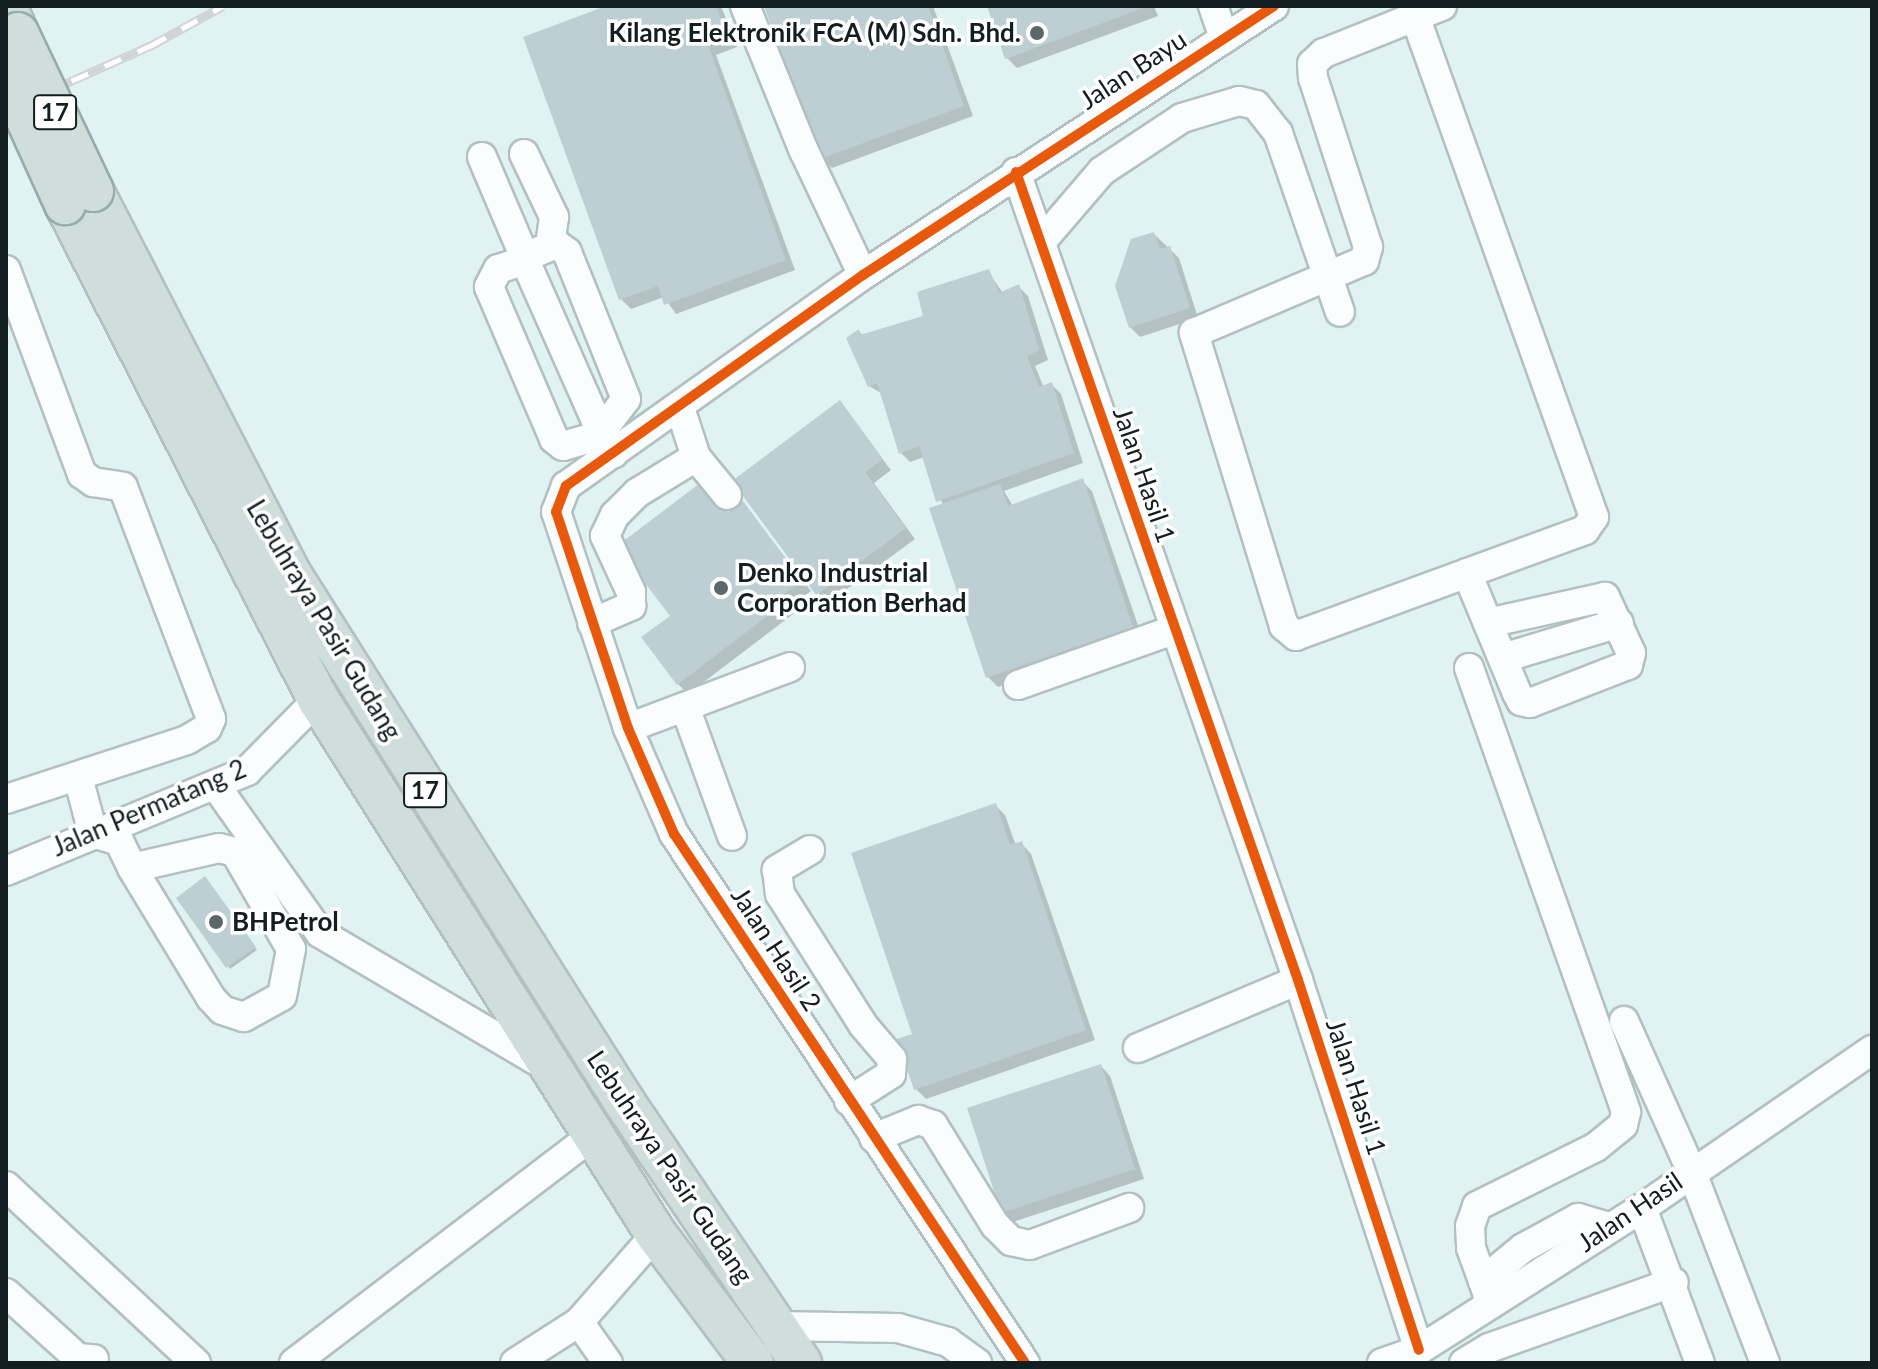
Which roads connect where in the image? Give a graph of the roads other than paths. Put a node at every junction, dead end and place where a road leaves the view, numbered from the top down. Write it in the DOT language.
graph roads {
  1 [pos="745,6"];
  2 [pos="1213,6"];
  3 [pos="1274,6"];
  4 [pos="1442,6"];
  5 [pos="1416,19"];
  6 [pos="12,20"];
  7 [pos="1224,38"];
  8 [pos="6,74"];
  9 [pos="524,154"];
  10 [pos="482,157"];
  11 [pos="1016,172"];
  12 [pos="79,198"];
  13 [pos="1042,241"];
  14 [pos="550,244"];
  15 [pos="526,260"];
  16 [pos="6,270"];
  17 [pos="863,275"];
  18 [pos="1328,278"];
  19 [pos="1340,312"];
  20 [pos="680,408"];
  21 [pos="607,443"];
  22 [pos="696,457"];
  23 [pos="727,495"];
  24 [pos="1467,573"];
  25 [pos="592,623"];
  26 [pos="1488,623"];
  27 [pos="1619,623"];
  28 [pos="1173,630"];
  29 [pos="1503,658"];
  30 [pos="790,667"];
  31 [pos="1469,668"];
  32 [pos="1018,685"];
  33 [pos="318,699"];
  34 [pos="685,707"];
  35 [pos="628,728"];
  36 [pos="78,777"];
  37 [pos="216,786"];
  38 [pos="6,799"];
  39 [pos="93,833"];
  40 [pos="732,836"];
  41 [pos="810,850"];
  42 [pos="132,868"];
  43 [pos="6,871"];
  44 [pos="1298,980"];
  45 [pos="1624,1021"];
  46 [pos="1138,1048"];
  47 [pos="1872,1050"];
  48 [pos="550,1069"];
  49 [pos="849,1101"];
  50 [pos="595,1134"];
  51 [pos="874,1138"];
  52 [pos="1691,1170"];
  53 [pos="6,1186"];
  54 [pos="1129,1208"];
  55 [pos="1642,1208"];
  56 [pos="656,1234"];
  57 [pos="1674,1282"];
  58 [pos="1487,1292"];
  59 [pos="6,1293"];
  60 [pos="579,1322"];
  61 [pos="777,1326"];
  62 [pos="1419,1350"];
  63 [pos="94,1359"];
  64 [pos="748,1362"];
  65 [pos="196,1363"];
  66 [pos="294,1363"];
  67 [pos="515,1363"];
  68 [pos="608,1363"];
  69 [pos="801,1363"];
  70 [pos="977,1363"];
  71 [pos="1025,1363"];
  72 [pos="1382,1363"];
  73 [pos="1464,1363"];
  74 [pos="1700,1363"];
  75 [pos="1765,1363"];
  1 -- 17 [label="street"];
  2 -- 7 [label="street"];
  3 -- 7 [label="street, Jalan Bayu"];
  4 -- 5 [label="street"];
  5 -- 18 [label="street"];
  5 -- 24 [label="street"];
  6 -- 12 [label="highway, Lebuhraya Pasir Gudang / 17, bridge"];
  7 -- 11 [label="street, Jalan Bayu"];
  8 -- 12 [label="highway, Lebuhraya Pasir Gudang / 17, bridge"];
  9 -- 14 [label="street"];
  10 -- 15 [label="street"];
  11 -- 13 [label="street, Jalan Hasil 1"];
  11 -- 17 [label="street"];
  12 -- 33 [label="highway, Lebuhraya Pasir Gudang / 17"];
  12 -- 61 [label="highway, Lebuhraya Pasir Gudang / 17"];
  13 -- 18 [label="street"];
  13 -- 28 [label="street, Jalan Hasil 1"];
  14 -- 15 [label="street"];
  14 -- 21 [label="street"];
  15 -- 21 [label="street"];
  15 -- 21 [label="street"];
  16 -- 36 [label="street"];
  17 -- 20 [label="street"];
  18 -- 19 [label="street"];
  18 -- 24 [label="street"];
  20 -- 21 [label="street"];
  20 -- 22 [label="street"];
  21 -- 25 [label="street, Jalan Hasil 2"];
  22 -- 23 [label="street"];
  22 -- 25 [label="street"];
  24 -- 26 [label="street"];
  25 -- 35 [label="street, Jalan Hasil 2"];
  26 -- 27 [label="street"];
  26 -- 29 [label="street"];
  27 -- 29 [label="street"];
  27 -- 29 [label="street"];
  28 -- 32 [label="street"];
  28 -- 44 [label="street, Jalan Hasil 1"];
  30 -- 34 [label="street"];
  31 -- 58 [label="street"];
  33 -- 37 [label="street, Jalan Permatang 2"];
  33 -- 48 [label="highway, Lebuhraya Pasir Gudang / 17"];
  34 -- 35 [label="street"];
  34 -- 40 [label="street"];
  35 -- 49 [label="street, Jalan Hasil 2"];
  36 -- 38 [label="street"];
  36 -- 39 [label="street"];
  37 -- 39 [label="street, Jalan Permatang 2"];
  37 -- 48 [label="street"];
  39 -- 42 [label="street"];
  39 -- 43 [label="street, Jalan Permatang 2"];
  41 -- 49 [label="street"];
  42 -- 42 [label="street"];
  44 -- 46 [label="street"];
  44 -- 62 [label="street, Jalan Hasil 1"];
  45 -- 52 [label="street"];
  47 -- 52 [label="street, Jalan Hasil"];
  48 -- 50 [label="highway, Lebuhraya Pasir Gudang / 17"];
  49 -- 51 [label="street, Jalan Hasil 2"];
  50 -- 56 [label="highway, Lebuhraya Pasir Gudang / 17"];
  50 -- 66 [label="street"];
  51 -- 54 [label="street"];
  51 -- 71 [label="street, Jalan Hasil 2"];
  52 -- 55 [label="street, Jalan Hasil"];
  52 -- 75 [label="street"];
  53 -- 65 [label="street"];
  55 -- 57 [label="street"];
  55 -- 58 [label="street, Jalan Hasil"];
  56 -- 60 [label="street"];
  56 -- 64 [label="highway, Lebuhraya Pasir Gudang / 17"];
  57 -- 73 [label="street"];
  57 -- 74 [label="street"];
  58 -- 62 [label="street, Jalan Hasil"];
  59 -- 63 [label="street"];
  60 -- 67 [label="street"];
  60 -- 68 [label="street"];
  61 -- 69 [label="highway, Lebuhraya Pasir Gudang / 17"];
  61 -- 70 [label="street"];
  62 -- 72 [label="street, Jalan Hasil"];
}
